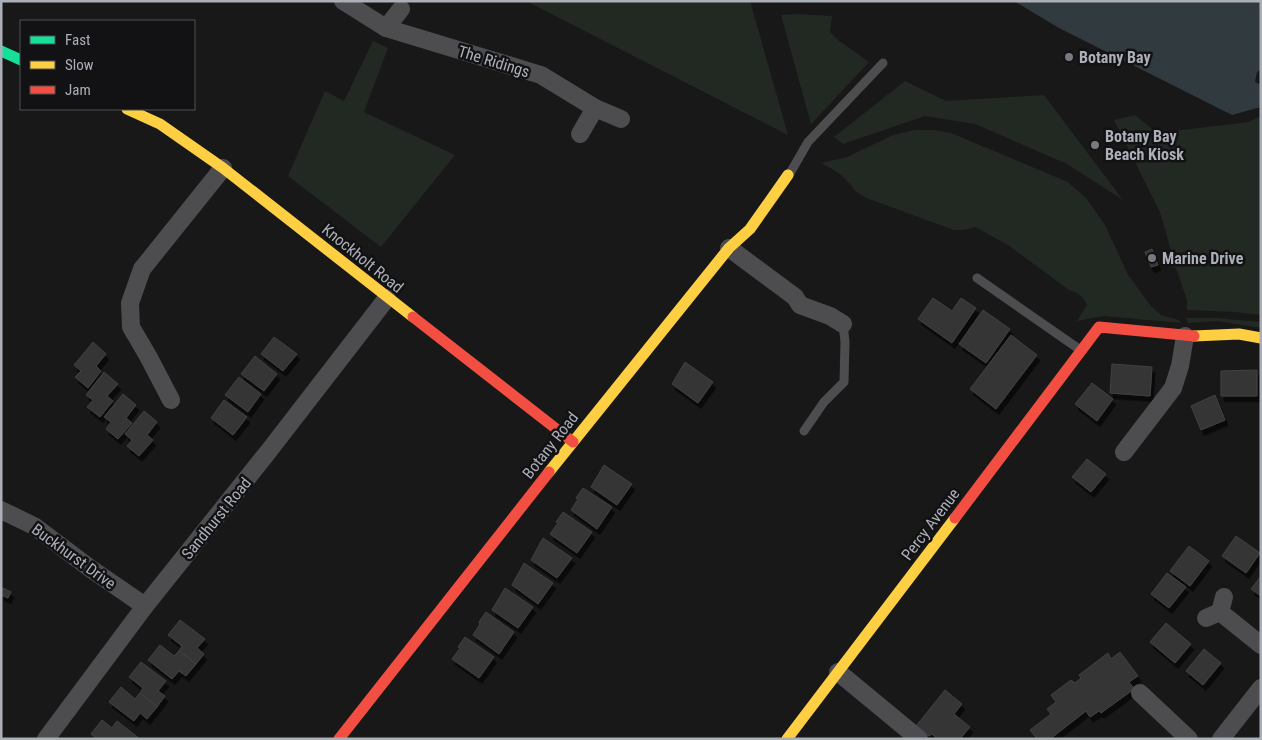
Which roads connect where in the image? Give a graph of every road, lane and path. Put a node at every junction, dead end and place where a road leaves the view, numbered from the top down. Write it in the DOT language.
graph roads {
  1 [pos="343,1"];
  2 [pos="401,9"];
  3 [pos="386,28"];
  4 [pos="1,51"];
  5 [pos="20,60"];
  6 [pos="884,63"];
  7 [pos="595,108"];
  8 [pos="128,110"];
  9 [pos="621,119"];
  10 [pos="580,134"];
  11 [pos="222,168"];
  12 [pos="788,175"];
  13 [pos="729,248"];
  14 [pos="977,278"];
  15 [pos="387,298"];
  16 [pos="843,324"];
  17 [pos="1185,336"];
  18 [pos="1261,338"];
  19 [pos="1082,351"];
  20 [pos="170,400"];
  21 [pos="804,431"];
  22 [pos="573,442"];
  23 [pos="1124,452"];
  24 [pos="1,510"];
  25 [pos="145,606"];
  26 [pos="1217,609"];
  27 [pos="1261,645"];
  28 [pos="838,672"];
  29 [pos="1261,688"];
  30 [pos="1140,693"];
  31 [pos="46,739"];
  32 [pos="339,739"];
  33 [pos="787,739"];
  34 [pos="919,739"];
  35 [pos="1189,739"];
  36 [pos="1221,739"];
  1 -- 3 [label="street, The Ridings"];
  2 -- 3 [label="street"];
  3 -- 7 [label="street, The Ridings"];
  4 -- 5 [label="street"];
  6 -- 12 [label="lane"];
  7 -- 9 [label="street, The Ridings"];
  7 -- 10 [label="street"];
  8 -- 11 [label="street, Knockholt Road"];
  11 -- 15 [label="street, Knockholt Road"];
  11 -- 20 [label="street"];
  12 -- 13 [label="street, Botany Road"];
  13 -- 16 [label="street"];
  13 -- 22 [label="street, Botany Road"];
  14 -- 19 [label="lane"];
  15 -- 22 [label="street, Knockholt Road"];
  15 -- 25 [label="street, Sandhurst Road"];
  16 -- 21 [label="lane"];
  17 -- 18 [label="street"];
  17 -- 19 [label="street, Percy Avenue"];
  17 -- 23 [label="street"];
  19 -- 28 [label="street, Percy Avenue"];
  22 -- 32 [label="street, Botany Road"];
  24 -- 25 [label="street, Buckhurst Drive"];
  25 -- 31 [label="street, Sandhurst Road"];
  26 -- 27 [label="street"];
  28 -- 33 [label="street, Percy Avenue"];
  28 -- 34 [label="street"];
  29 -- 36 [label="street"];
  30 -- 35 [label="street"];
}
